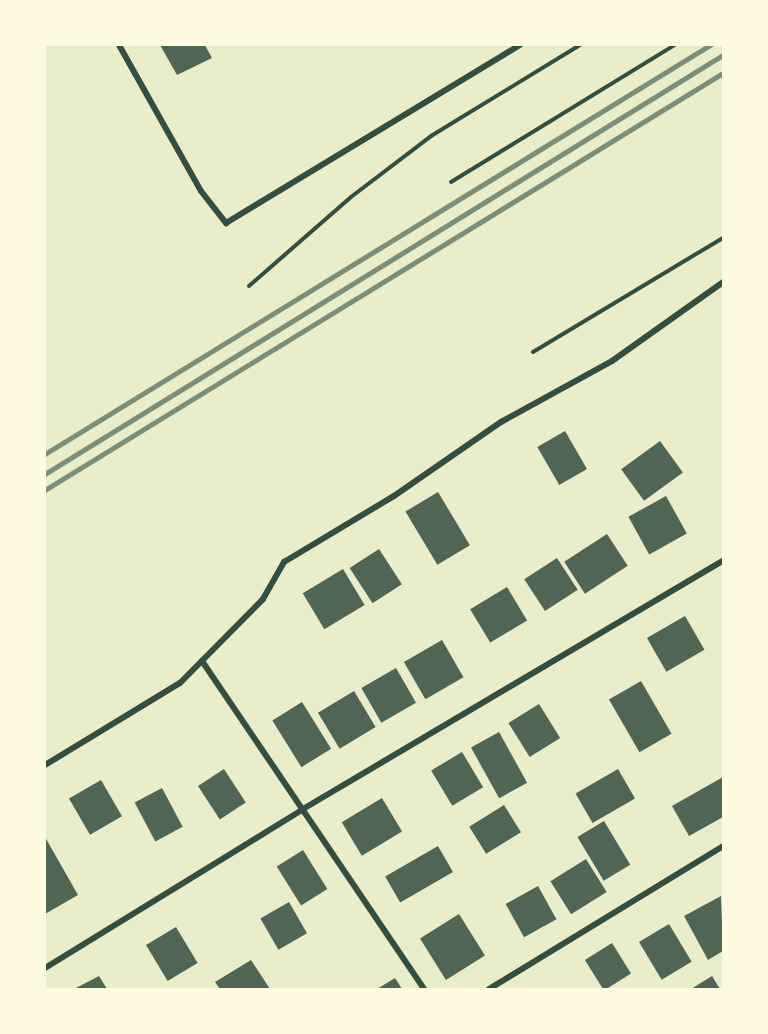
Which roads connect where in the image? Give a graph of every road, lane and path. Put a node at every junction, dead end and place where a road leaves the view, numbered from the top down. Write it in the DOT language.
graph roads {
  1 [pos="119,45"];
  2 [pos="520,45"];
  3 [pos="579,45"];
  4 [pos="675,45"];
  5 [pos="451,182"];
  6 [pos="723,238"];
  7 [pos="723,282"];
  8 [pos="249,286"];
  9 [pos="533,352"];
  10 [pos="723,561"];
  11 [pos="202,661"];
  12 [pos="45,765"];
  13 [pos="303,809"];
  14 [pos="723,846"];
  15 [pos="45,968"];
  16 [pos="424,989"];
  17 [pos="489,989"];
  1 -- 2 [label="street"];
  3 -- 8 [label="path"];
  4 -- 5 [label="path"];
  6 -- 9 [label="path"];
  7 -- 11 [label="street"];
  10 -- 13 [label="street"];
  11 -- 12 [label="street"];
  11 -- 13 [label="street"];
  13 -- 15 [label="street"];
  13 -- 16 [label="street"];
  14 -- 17 [label="street"];
}
